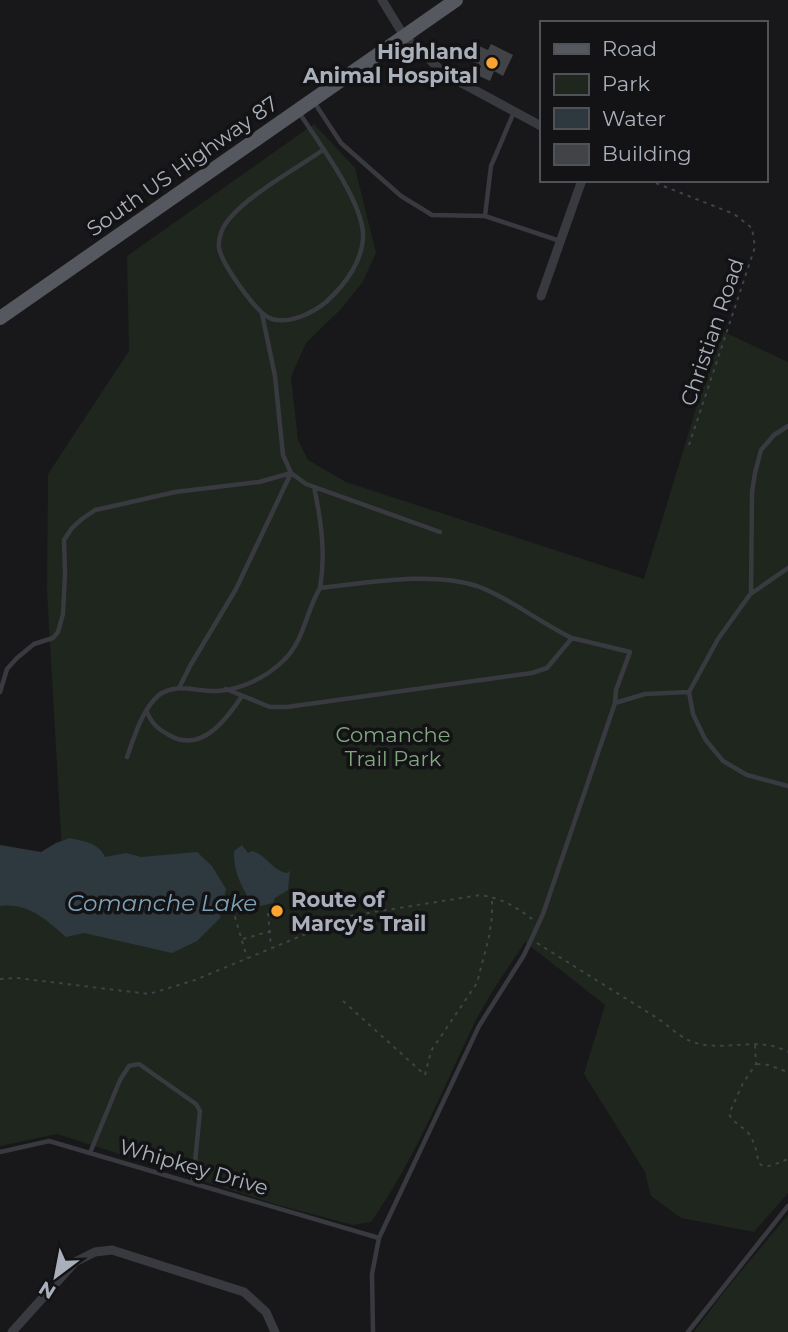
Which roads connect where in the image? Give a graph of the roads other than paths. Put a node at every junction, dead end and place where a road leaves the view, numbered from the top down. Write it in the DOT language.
graph roads {
  1 [pos="382,0"];
  2 [pos="456,0"];
  3 [pos="404,36"];
  4 [pos="313,100"];
  5 [pos="298,111"];
  6 [pos="514,111"];
  7 [pos="540,125"];
  8 [pos="323,150"];
  9 [pos="581,182"];
  10 [pos="485,216"];
  11 [pos="561,242"];
  12 [pos="541,296"];
  13 [pos="261,313"];
  14 [pos="0,318"];
  15 [pos="788,426"];
  16 [pos="291,473"];
  17 [pos="314,487"];
  18 [pos="440,532"];
  19 [pos="788,568"];
  20 [pos="320,588"];
  21 [pos="751,593"];
  22 [pos="572,638"];
  23 [pos="179,688"];
  24 [pos="226,689"];
  25 [pos="0,692"];
  26 [pos="689,692"];
  27 [pos="242,696"];
  28 [pos="615,704"];
  29 [pos="147,711"];
  30 [pos="127,757"];
  31 [pos="788,786"];
  32 [pos="0,1152"];
  33 [pos="90,1153"];
  34 [pos="193,1183"];
  35 [pos="788,1206"];
  36 [pos="379,1238"];
  37 [pos="12,1332"];
  38 [pos="275,1332"];
  39 [pos="373,1332"];
  40 [pos="688,1332"];
  1 -- 3 [label="street"];
  2 -- 3 [label="main road, South US Highway 87"];
  3 -- 4 [label="main road, South US Highway 87"];
  3 -- 6 [label="street"];
  4 -- 5 [label="main road, South US Highway 87"];
  4 -- 10 [label="lane"];
  5 -- 8 [label="lane"];
  5 -- 14 [label="main road, South US Highway 87"];
  6 -- 7 [label="street"];
  6 -- 10 [label="lane"];
  8 -- 13 [label="lane"];
  8 -- 13 [label="lane"];
  9 -- 11 [label="street"];
  10 -- 11 [label="lane"];
  11 -- 12 [label="street"];
  13 -- 16 [label="lane"];
  15 -- 21 [label="lane"];
  16 -- 17 [label="lane"];
  16 -- 23 [label="lane"];
  16 -- 25 [label="lane"];
  17 -- 18 [label="lane"];
  17 -- 20 [label="lane"];
  19 -- 21 [label="lane"];
  20 -- 22 [label="lane"];
  20 -- 24 [label="lane"];
  21 -- 26 [label="lane"];
  22 -- 27 [label="lane"];
  22 -- 28 [label="lane"];
  23 -- 24 [label="lane"];
  23 -- 29 [label="lane"];
  24 -- 27 [label="lane"];
  26 -- 28 [label="lane"];
  26 -- 31 [label="lane"];
  27 -- 29 [label="lane"];
  28 -- 36 [label="lane"];
  29 -- 30 [label="lane"];
  32 -- 33 [label="lane, Whipkey Drive"];
  33 -- 34 [label="lane, Whipkey Drive"];
  33 -- 34 [label="lane"];
  34 -- 36 [label="lane, Whipkey Drive"];
  35 -- 40 [label="lane"];
  36 -- 39 [label="lane"];
  37 -- 38 [label="street"];
}
